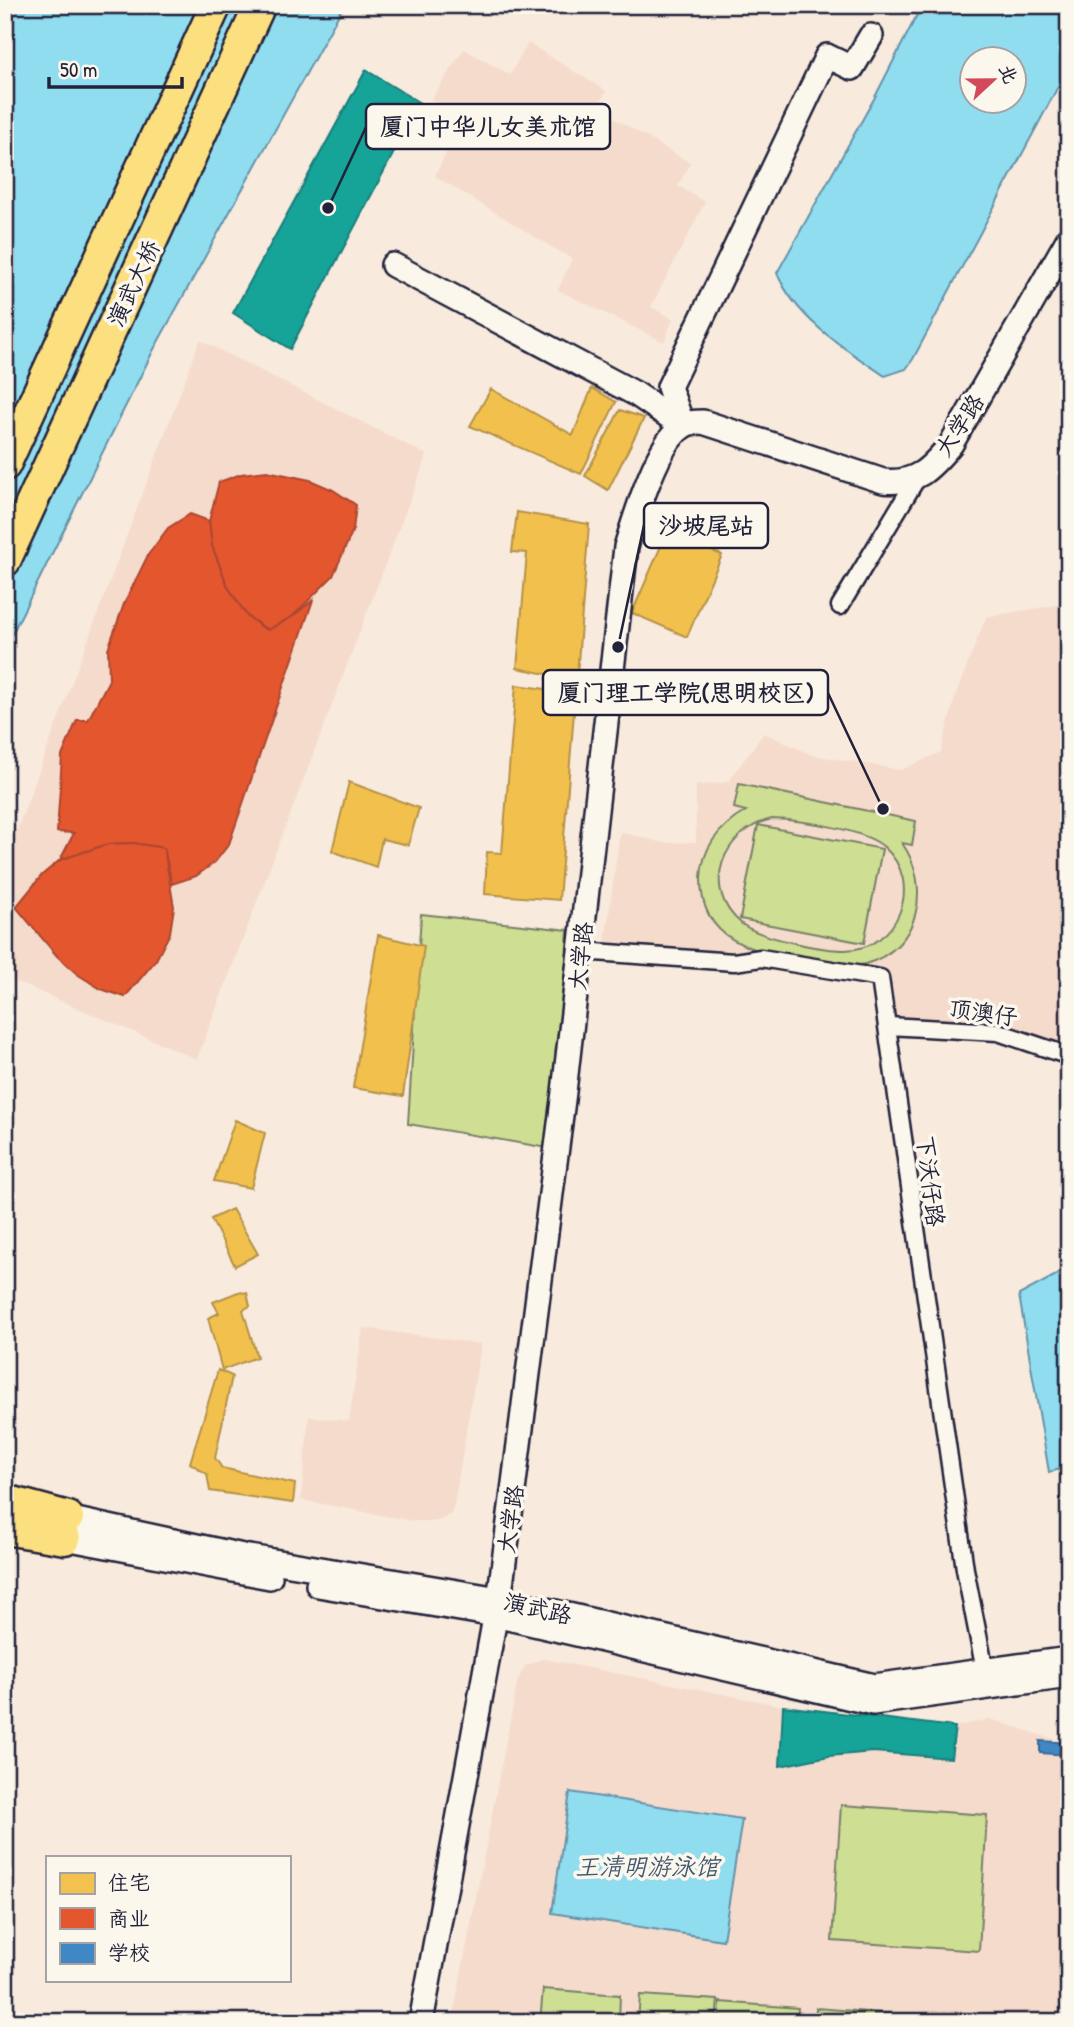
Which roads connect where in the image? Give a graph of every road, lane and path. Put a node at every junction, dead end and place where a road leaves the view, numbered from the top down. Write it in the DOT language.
graph roads {
  1 [pos="216,5"];
  2 [pos="260,5"];
  3 [pos="871,36"];
  4 [pos="1069,238"];
  5 [pos="393,265"];
  6 [pos="29,411"];
  7 [pos="683,426"];
  8 [pos="5,454"];
  9 [pos="5,465"];
  10 [pos="917,478"];
  11 [pos="5,561"];
  12 [pos="840,606"];
  13 [pos="581,951"];
  14 [pos="888,1026"];
  15 [pos="1069,1056"];
  16 [pos="5,1500"];
  17 [pos="5,1507"];
  18 [pos="5,1527"];
  19 [pos="67,1528"];
  20 [pos="497,1607"];
  21 [pos="1069,1659"];
  22 [pos="1069,1676"];
  23 [pos="986,1679"];
  24 [pos="421,2022"];
  1 -- 6 [label="highway, 演武大桥"];
  2 -- 11 [label="highway, 演武大桥"];
  3 -- 7 [label="street"];
  4 -- 10 [label="street, 大学路"];
  5 -- 7 [label="street"];
  6 -- 8 [label="highway"];
  6 -- 9 [label="highway, 演武大桥"];
  7 -- 10 [label="street, 大学路"];
  7 -- 13 [label="street, 大学路"];
  10 -- 12 [label="street"];
  13 -- 14 [label="street, 下沃仔路"];
  13 -- 20 [label="street, 大学路"];
  14 -- 15 [label="street, 顶澳仔"];
  14 -- 23 [label="street, 下沃仔路"];
  16 -- 19 [label="highway"];
  17 -- 19 [label="street, 演武路"];
  18 -- 19 [label="highway"];
  19 -- 20 [label="street, 演武路"];
  20 -- 23 [label="street, 演武路"];
  20 -- 24 [label="street, 大学路"];
  21 -- 23 [label="street, 演武路"];
  22 -- 23 [label="street, 演武路"];
}
